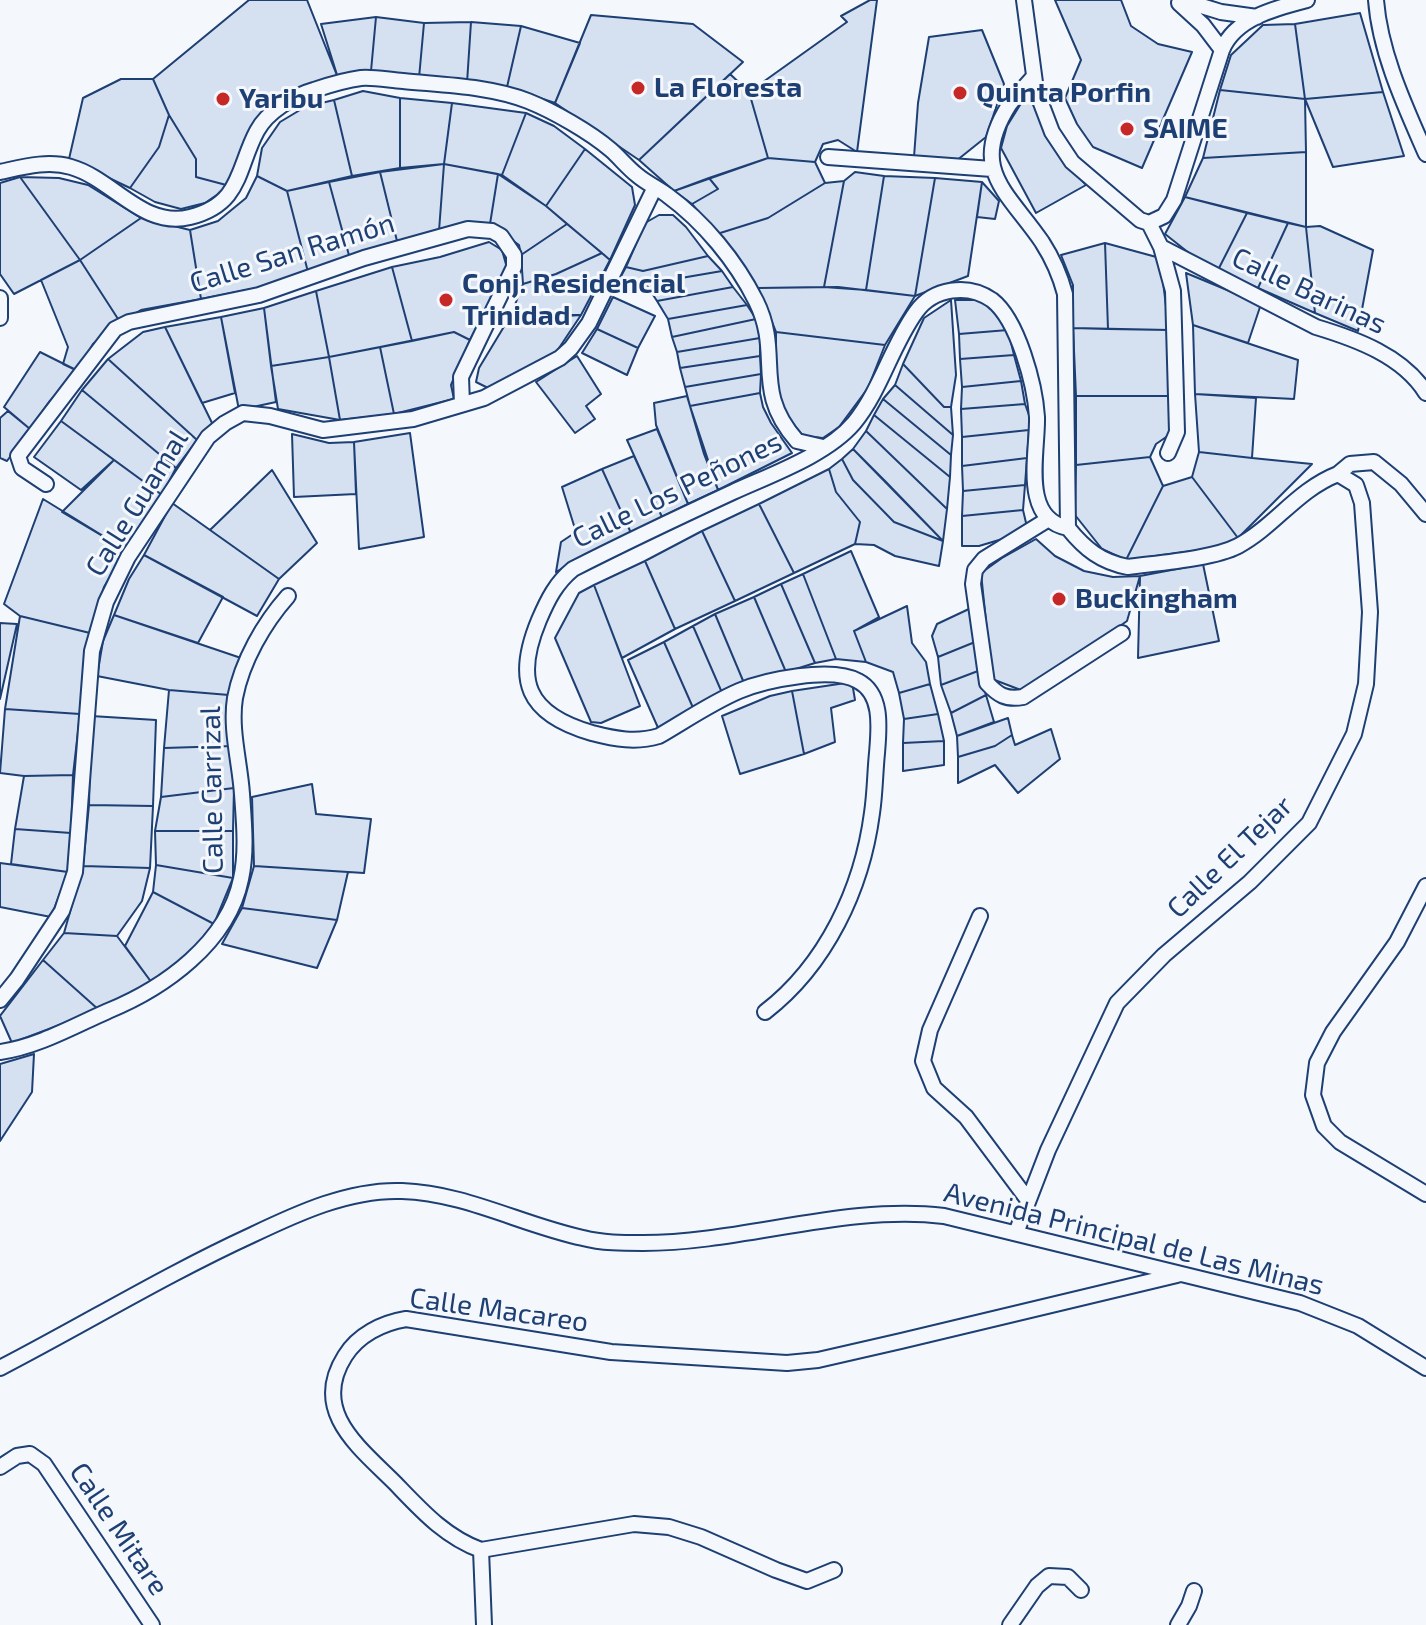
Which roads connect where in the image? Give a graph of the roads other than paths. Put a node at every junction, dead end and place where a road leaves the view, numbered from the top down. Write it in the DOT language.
graph roads {
  1 [pos="1024,0"];
  2 [pos="1176,0"];
  3 [pos="1182,0"];
  4 [pos="1307,0"];
  5 [pos="1376,0"];
  6 [pos="1258,17"];
  7 [pos="1222,50"];
  8 [pos="1034,76"];
  9 [pos="1426,154"];
  10 [pos="828,157"];
  11 [pos="992,169"];
  12 [pos="0,172"];
  13 [pos="655,187"];
  14 [pos="1149,223"];
  15 [pos="1161,247"];
  16 [pos="0,298"];
  17 [pos="0,318"];
  18 [pos="1426,393"];
  19 [pos="462,404"];
  20 [pos="824,448"];
  21 [pos="1168,453"];
  22 [pos="1338,474"];
  23 [pos="46,484"];
  24 [pos="1426,514"];
  25 [pos="1047,520"];
  26 [pos="1068,528"];
  27 [pos="288,596"];
  28 [pos="1122,633"];
  29 [pos="1426,886"];
  30 [pos="980,916"];
  31 [pos="0,1000"];
  32 [pos="765,1012"];
  33 [pos="0,1052"];
  34 [pos="1426,1194"];
  35 [pos="1028,1200"];
  36 [pos="1016,1233"];
  37 [pos="1181,1274"];
  38 [pos="0,1368"];
  39 [pos="1426,1368"];
  40 [pos="0,1467"];
  41 [pos="481,1550"];
  42 [pos="834,1570"];
  43 [pos="1081,1590"];
  44 [pos="1194,1591"];
  45 [pos="152,1625"];
  46 [pos="484,1625"];
  47 [pos="1010,1625"];
  48 [pos="1178,1625"];
  1 -- 8 [label="street"];
  2 -- 7 [label="street"];
  3 -- 6 [label="street"];
  4 -- 6 [label="street"];
  5 -- 9 [label="street"];
  6 -- 7 [label="street"];
  7 -- 14 [label="street"];
  8 -- 11 [label="street"];
  8 -- 14 [label="street"];
  10 -- 11 [label="street"];
  11 -- 26 [label="street"];
  12 -- 13 [label="street"];
  13 -- 19 [label="street, Calle Guamal"];
  13 -- 20 [label="street"];
  14 -- 15 [label="street"];
  15 -- 18 [label="street, Calle Barinas"];
  15 -- 21 [label="street"];
  16 -- 17 [label="street"];
  19 -- 23 [label="street, Calle San Ramón"];
  19 -- 31 [label="street, Calle Guamal"];
  20 -- 25 [label="street, Calle Los Peñones"];
  20 -- 32 [label="street, Calle Los Peñones"];
  22 -- 24 [label="street"];
  22 -- 26 [label="street"];
  22 -- 35 [label="street, Calle El Tejar"];
  25 -- 26 [label="street"];
  25 -- 28 [label="street"];
  27 -- 33 [label="street, Calle Carrizal"];
  29 -- 34 [label="street"];
  30 -- 35 [label="street"];
  35 -- 36 [label="street, Calle El Tejar"];
  36 -- 37 [label="street, Avenida Principal de Las Minas"];
  36 -- 38 [label="street, Avenida Principal de Las Minas"];
  37 -- 39 [label="street, Avenida Principal de Las Minas"];
  37 -- 41 [label="street, Calle Macareo"];
  40 -- 45 [label="street, Calle Mitare"];
  41 -- 42 [label="street"];
  41 -- 46 [label="street"];
  43 -- 47 [label="street"];
  44 -- 48 [label="street"];
}
